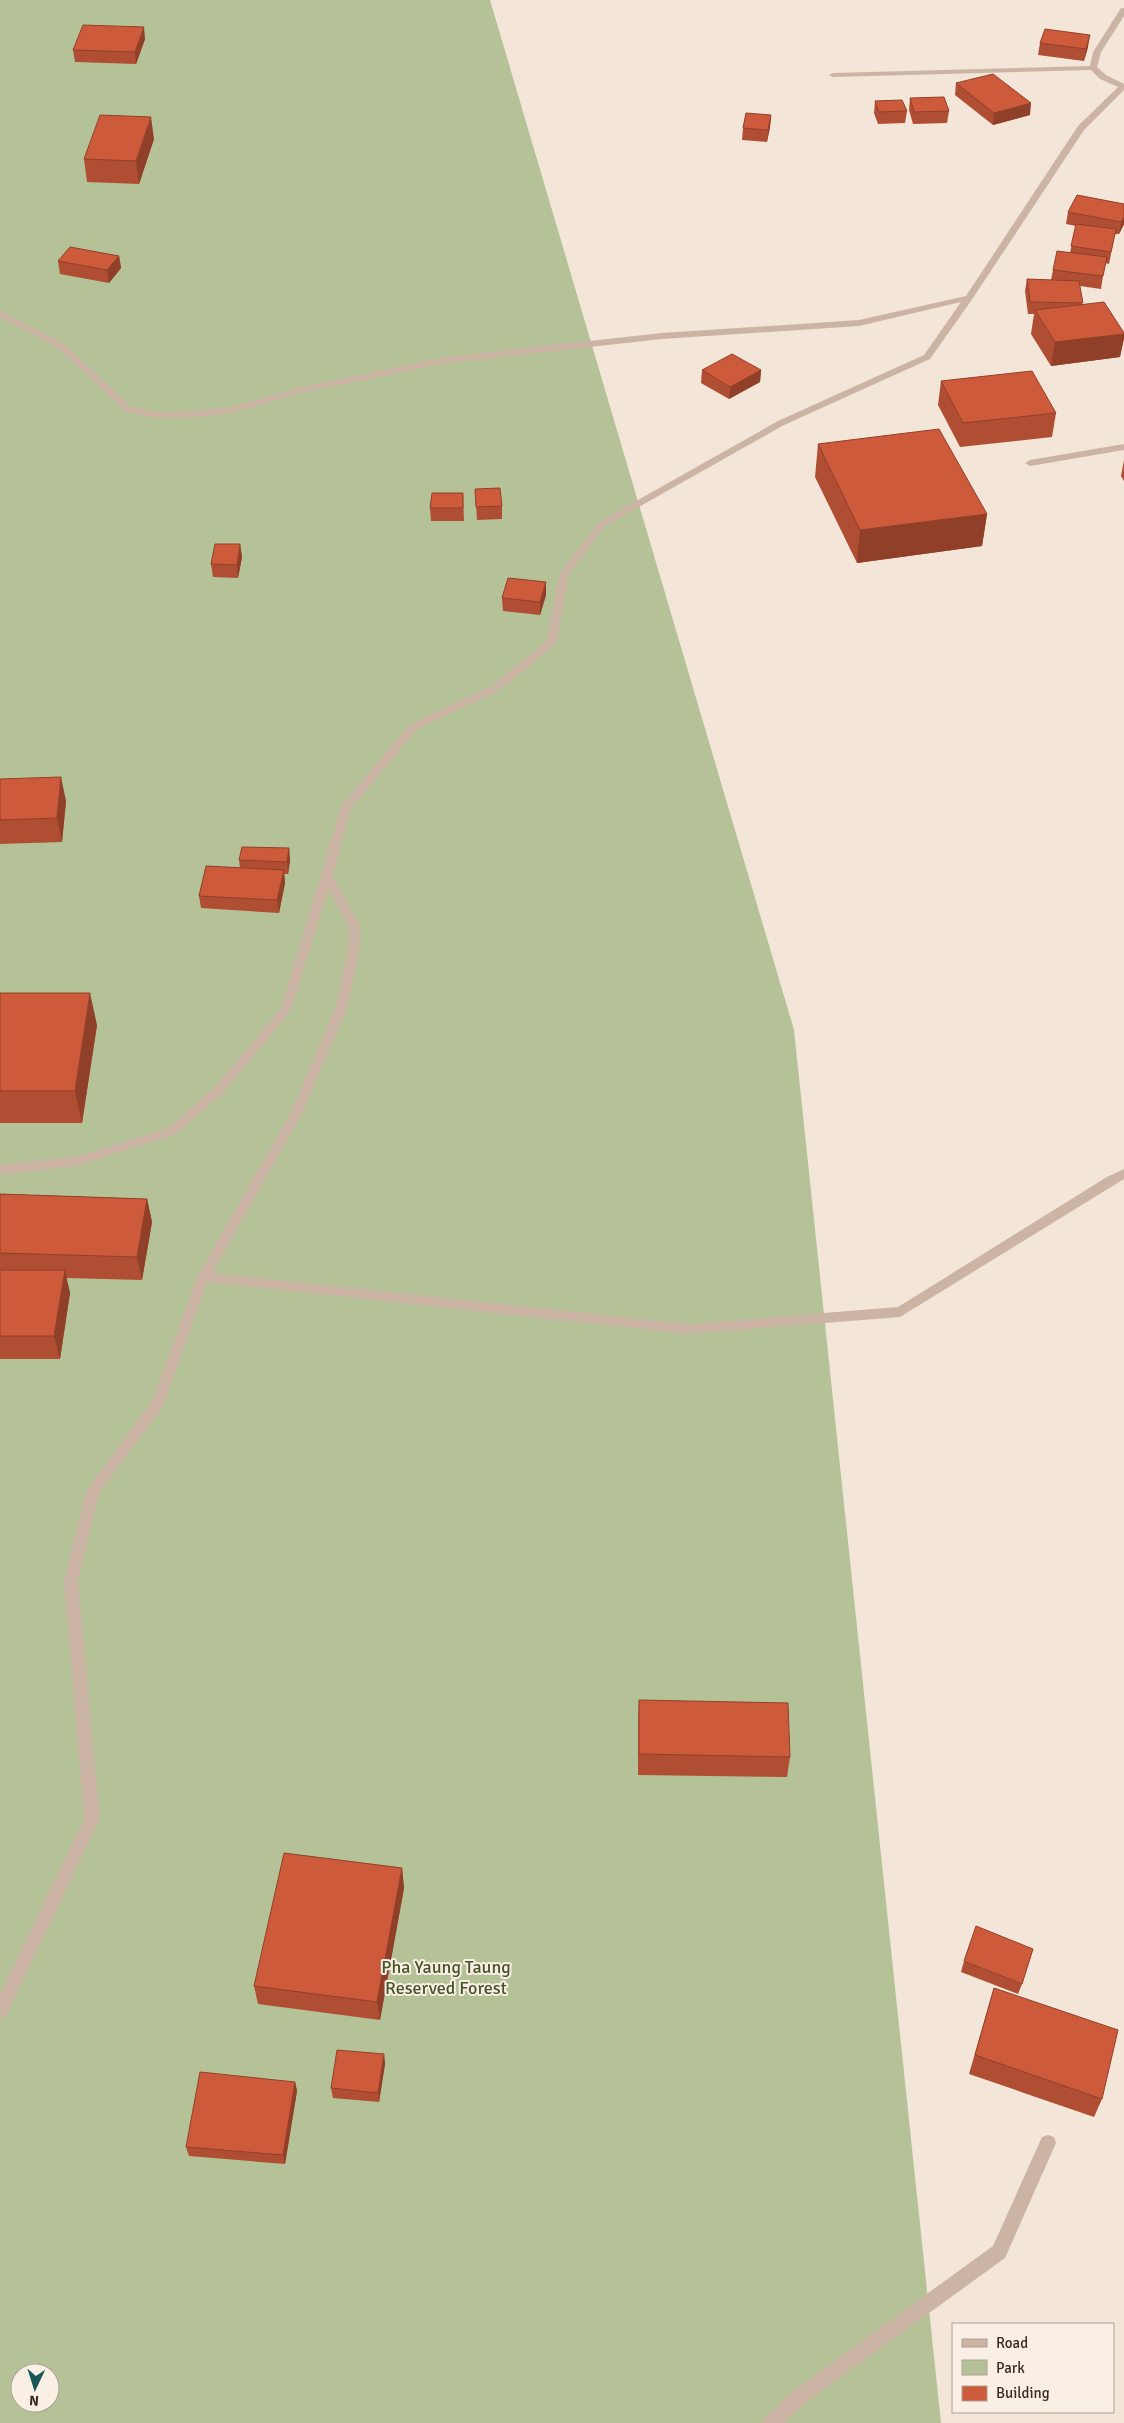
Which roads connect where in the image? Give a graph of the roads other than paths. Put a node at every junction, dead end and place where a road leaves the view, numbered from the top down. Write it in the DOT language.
graph roads {
  1 [pos="1124,10"];
  2 [pos="1093,68"];
  3 [pos="832,75"];
  4 [pos="1123,86"];
  5 [pos="970,298"];
  6 [pos="0,314"];
  7 [pos="1124,447"];
  8 [pos="1030,463"];
  9 [pos="327,876"];
  10 [pos="0,1170"];
  11 [pos="1124,1174"];
  12 [pos="203,1277"];
  13 [pos="0,2011"];
  14 [pos="1048,2143"];
  15 [pos="770,2423"];
  1 -- 2 [label="street"];
  2 -- 3 [label="street"];
  2 -- 4 [label="street"];
  4 -- 5 [label="street"];
  5 -- 6 [label="street"];
  5 -- 9 [label="street"];
  7 -- 8 [label="street"];
  9 -- 10 [label="street"];
  9 -- 12 [label="street"];
  11 -- 12 [label="street"];
  12 -- 13 [label="street"];
  14 -- 15 [label="street"];
}
